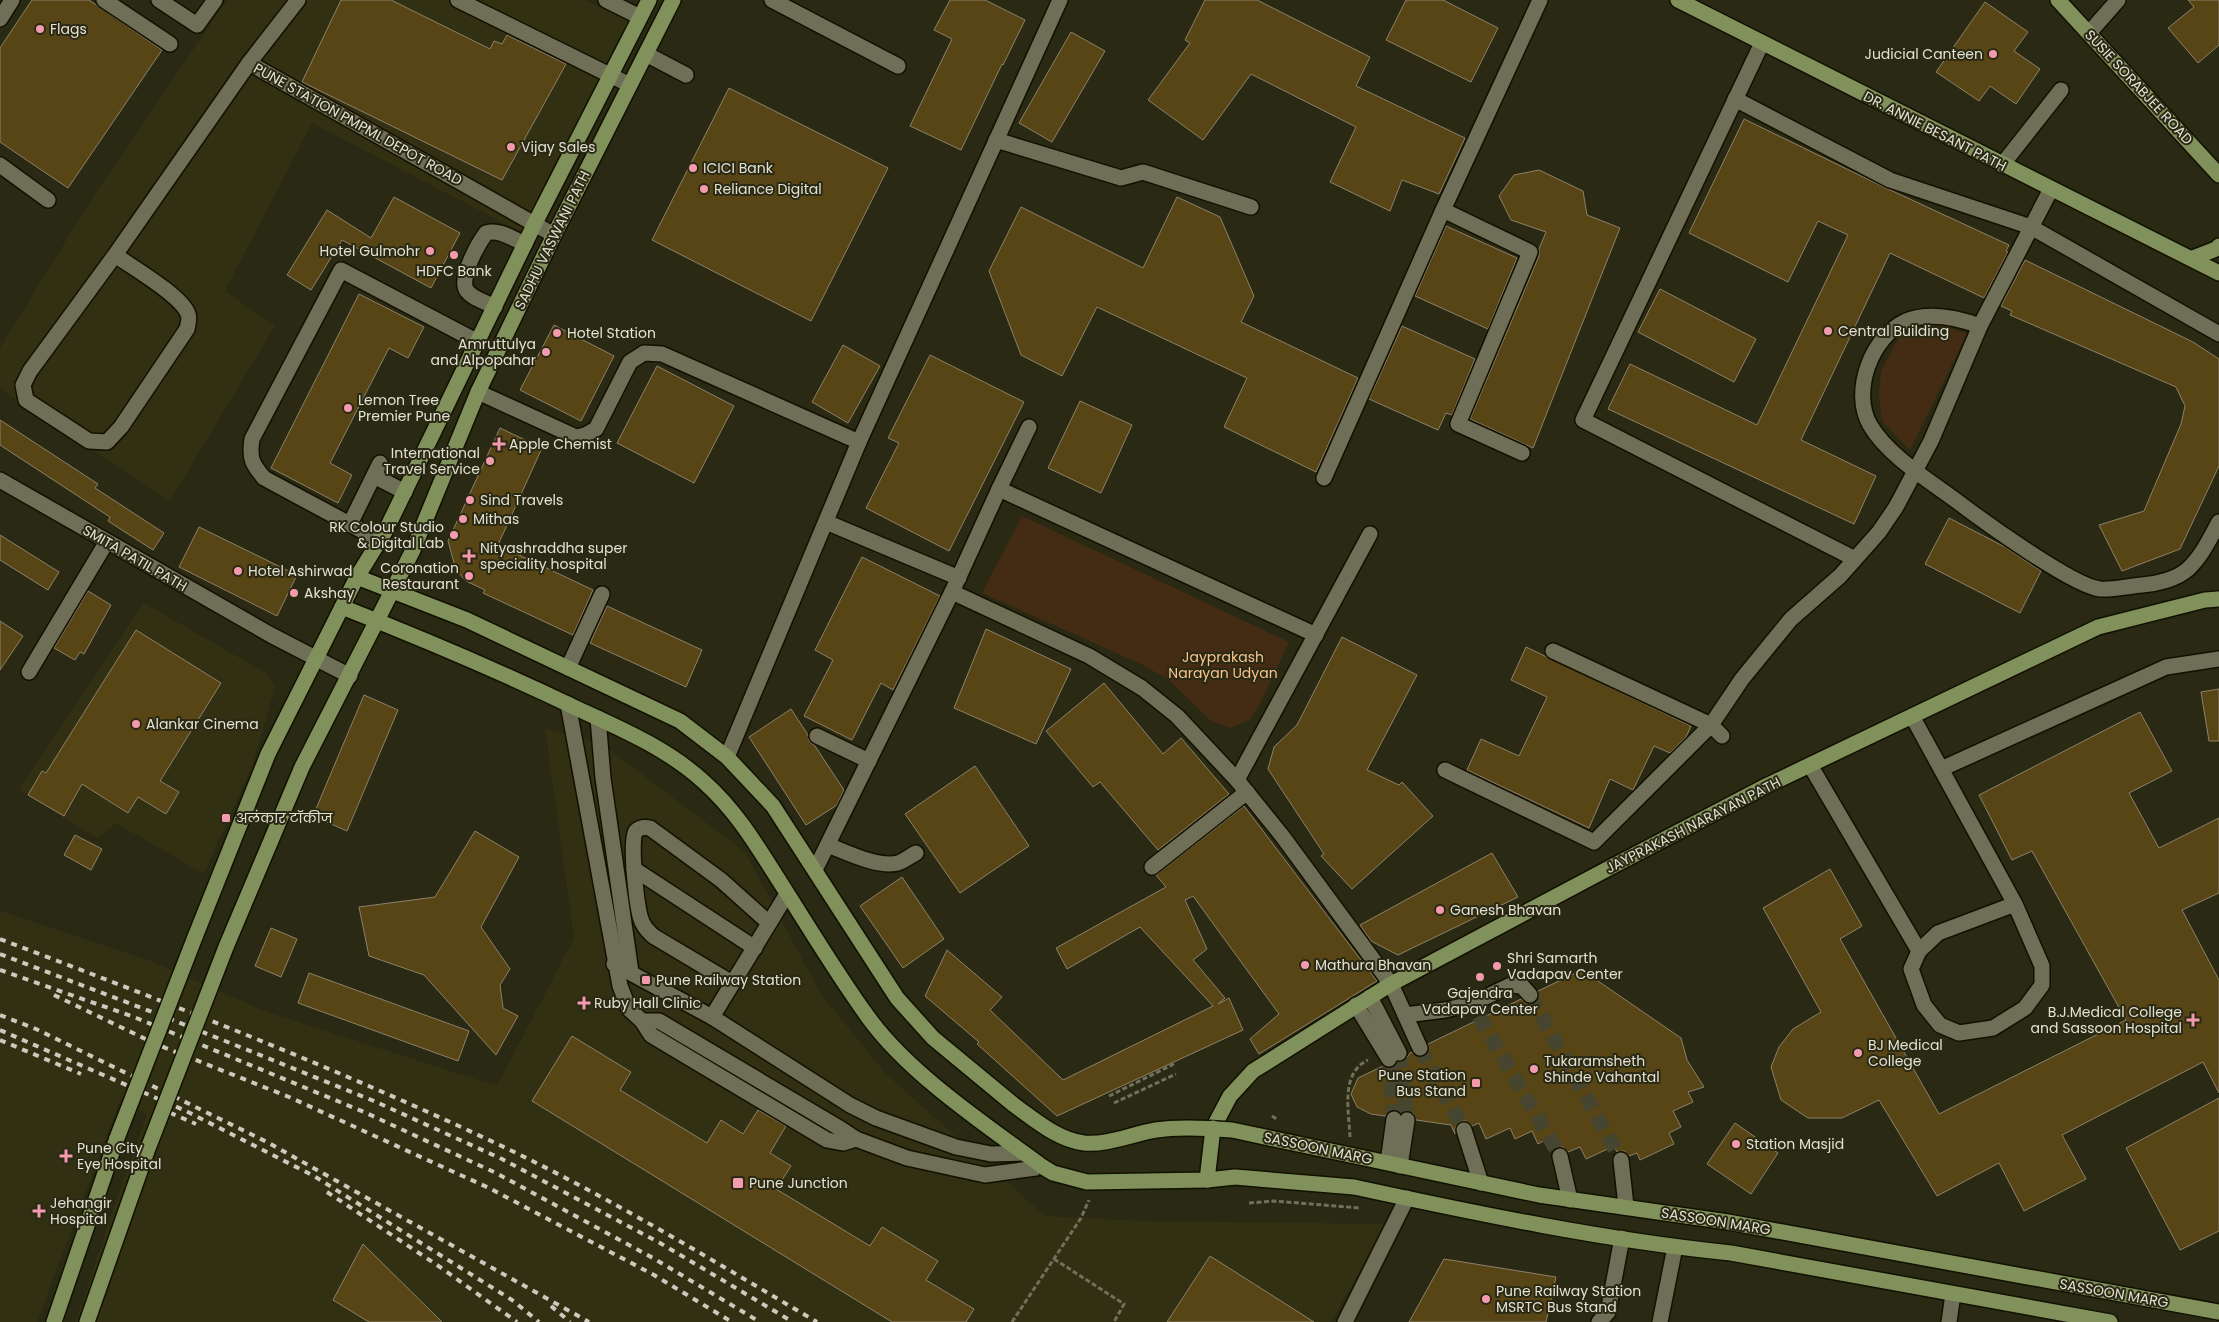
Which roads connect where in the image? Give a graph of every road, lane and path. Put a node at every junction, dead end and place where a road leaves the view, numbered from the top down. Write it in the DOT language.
graph roads {
  1 [pos="12,0"];
  2 [pos="104,0"];
  3 [pos="160,0"];
  4 [pos="215,0"];
  5 [pos="298,0"];
  6 [pos="458,0"];
  7 [pos="606,0"];
  8 [pos="649,0"];
  9 [pos="673,0"];
  10 [pos="772,0"];
  11 [pos="1060,0"];
  12 [pos="1540,0"];
  13 [pos="1678,0"];
  14 [pos="2058,0"];
  15 [pos="2118,0"];
  16 [pos="640,18"];
  17 [pos="0,19"];
  18 [pos="2089,33"];
  19 [pos="1762,43"];
  20 [pos="170,44"];
  21 [pos="646,54"];
  22 [pos="249,63"];
  23 [pos="898,66"];
  24 [pos="686,75"];
  25 [pos="610,76"];
  26 [pos="630,85"];
  27 [pos="2061,90"];
  28 [pos="1735,99"];
  29 [pos="996,140"];
  30 [pos="0,165"];
  31 [pos="2002,165"];
  32 [pos="2217,168"];
  33 [pos="2050,189"];
  34 [pos="48,200"];
  35 [pos="1251,207"];
  36 [pos="1443,210"];
  37 [pos="535,223"];
  38 [pos="2031,227"];
  39 [pos="554,234"];
  40 [pos="525,244"];
  41 [pos="2219,246"];
  42 [pos="115,254"];
  43 [pos="2193,258"];
  44 [pos="2219,273"];
  45 [pos="495,307"];
  46 [pos="1980,326"];
  47 [pos="2219,334"];
  48 [pos="478,342"];
  49 [pos="478,392"];
  50 [pos="1029,427"];
  51 [pos="859,442"];
  52 [pos="1522,454"];
  53 [pos="1915,470"];
  54 [pos="1324,478"];
  55 [pos="0,480"];
  56 [pos="998,489"];
  57 [pos="405,492"];
  58 [pos="826,522"];
  59 [pos="2219,522"];
  60 [pos="350,524"];
  61 [pos="1370,534"];
  62 [pos="380,541"];
  63 [pos="106,543"];
  64 [pos="1855,560"];
  65 [pos="358,577"];
  66 [pos="959,578"];
  67 [pos="393,592"];
  68 [pos="952,592"];
  69 [pos="602,594"];
  70 [pos="2219,599"];
  71 [pos="342,607"];
  72 [pos="378,622"];
  73 [pos="1316,635"];
  74 [pos="1553,650"];
  75 [pos="317,658"];
  76 [pos="2219,659"];
  77 [pos="568,668"];
  78 [pos="29,672"];
  79 [pos="350,676"];
  80 [pos="568,704"];
  81 [pos="1912,716"];
  82 [pos="598,718"];
  83 [pos="1711,725"];
  84 [pos="817,736"];
  85 [pos="1722,736"];
  86 [pos="727,757"];
  87 [pos="869,761"];
  88 [pos="1810,765"];
  89 [pos="1941,769"];
  90 [pos="1445,770"];
  91 [pos="1237,780"];
  92 [pos="1247,792"];
  93 [pos="828,844"];
  94 [pos="916,853"];
  95 [pos="1152,867"];
  96 [pos="634,869"];
  97 [pos="815,870"];
  98 [pos="787,894"];
  99 [pos="2015,904"];
  100 [pos="769,923"];
  101 [pos="754,948"];
  102 [pos="1919,951"];
  103 [pos="614,964"];
  104 [pos="630,972"];
  105 [pos="732,983"];
  106 [pos="1391,984"];
  107 [pos="1530,995"];
  108 [pos="1370,997"];
  109 [pos="1356,1005"];
  110 [pos="1405,1015"];
  111 [pos="712,1017"];
  112 [pos="1420,1048"];
  113 [pos="1391,1055"];
  114 [pos="1174,1064"];
  115 [pos="1176,1074"];
  116 [pos="1110,1096"];
  117 [pos="1114,1104"];
  118 [pos="1401,1120"];
  119 [pos="1213,1128"];
  120 [pos="1464,1130"];
  121 [pos="1023,1153"];
  122 [pos="1350,1155"];
  123 [pos="1560,1156"];
  124 [pos="1621,1160"];
  125 [pos="1394,1164"];
  126 [pos="1043,1168"];
  127 [pos="1206,1180"];
  128 [pos="1481,1183"];
  129 [pos="1091,1198"];
  130 [pos="1407,1198"];
  131 [pos="1570,1200"];
  132 [pos="1249,1203"];
  133 [pos="1626,1206"];
  134 [pos="1358,1209"];
  135 [pos="1622,1238"];
  136 [pos="1675,1247"];
  137 [pos="1054,1259"];
  138 [pos="1952,1294"];
  139 [pos="2219,1312"];
  140 [pos="54,1322"];
  141 [pos="87,1322"];
  142 [pos="1012,1322"];
  143 [pos="1114,1322"];
  144 [pos="1345,1322"];
  145 [pos="1599,1322"];
  146 [pos="1660,1322"];
  147 [pos="1949,1322"];
  148 [pos="2110,1322"];
  1 -- 17 [label="street"];
  2 -- 20 [label="street"];
  3 -- 4 [label="street"];
  5 -- 22 [label="street, PUNE STATION PMPML DEPOT ROAD"];
  6 -- 25 [label="street"];
  7 -- 16 [label="street"];
  8 -- 16 [label="main road"];
  9 -- 21 [label="main road, SADHU VASWANI PATH"];
  10 -- 23 [label="street"];
  11 -- 29 [label="street"];
  12 -- 36 [label="street"];
  13 -- 19 [label="main road, DR. ANNIE BESANT PATH"];
  14 -- 18 [label="main road, SUSIE SORABJEE ROAD"];
  15 -- 18 [label="street"];
  16 -- 25 [label="main road"];
  18 -- 32 [label="main road, SUSIE SORABJEE ROAD"];
  19 -- 28 [label="street"];
  19 -- 31 [label="main road, DR. ANNIE BESANT PATH"];
  21 -- 24 [label="street"];
  21 -- 26 [label="main road, SADHU VASWANI PATH"];
  22 -- 37 [label="street, PUNE STATION PMPML DEPOT ROAD"];
  22 -- 42 [label="street"];
  25 -- 26 [label="street"];
  25 -- 37 [label="main road"];
  26 -- 39 [label="main road, SADHU VASWANI PATH"];
  27 -- 31 [label="street"];
  28 -- 38 [label="street"];
  28 -- 64 [label="street"];
  29 -- 35 [label="street"];
  29 -- 51 [label="street"];
  30 -- 34 [label="street"];
  31 -- 33 [label="main road, DR. ANNIE BESANT PATH"];
  33 -- 38 [label="street"];
  33 -- 43 [label="main road, DR. ANNIE BESANT PATH"];
  36 -- 52 [label="street"];
  36 -- 54 [label="street"];
  37 -- 39 [label="street, PUNE STATION PMPML DEPOT ROAD"];
  37 -- 40 [label="main road"];
  38 -- 46 [label="street"];
  38 -- 47 [label="street"];
  39 -- 49 [label="main road, SADHU VASWANI PATH"];
  40 -- 45 [label="main road"];
  40 -- 45 [label="street"];
  41 -- 43 [label="main road"];
  42 -- 42 [label="street"];
  43 -- 44 [label="main road, DR. ANNIE BESANT PATH"];
  45 -- 48 [label="main road"];
  46 -- 53 [label="street"];
  46 -- 53 [label="street"];
  48 -- 57 [label="main road"];
  48 -- 60 [label="street"];
  49 -- 51 [label="street"];
  49 -- 67 [label="main road, SADHU VASWANI PATH"];
  50 -- 56 [label="street"];
  51 -- 58 [label="street"];
  53 -- 59 [label="street"];
  53 -- 64 [label="street"];
  55 -- 63 [label="street, SMITA PATIL PATH"];
  56 -- 66 [label="street"];
  56 -- 73 [label="street"];
  57 -- 60 [label="street"];
  57 -- 62 [label="main road"];
  58 -- 66 [label="street"];
  58 -- 86 [label="street"];
  60 -- 62 [label="street"];
  61 -- 73 [label="street"];
  62 -- 65 [label="main road"];
  63 -- 75 [label="street, SMITA PATIL PATH"];
  63 -- 78 [label="street"];
  64 -- 83 [label="street"];
  65 -- 67 [label="main road, SASSOON MARG"];
  65 -- 71 [label="main road"];
  66 -- 68 [label="street"];
  67 -- 72 [label="main road, SADHU VASWANI PATH"];
  67 -- 77 [label="main road, SASSOON MARG"];
  68 -- 87 [label="street"];
  68 -- 91 [label="street"];
  69 -- 77 [label="street"];
  70 -- 81 [label="main road, JAYPRAKASH NARAYAN PATH"];
  71 -- 72 [label="main road, SASSOON MARG"];
  71 -- 75 [label="main road"];
  72 -- 79 [label="main road, SADHU VASWANI PATH"];
  72 -- 80 [label="main road, SASSOON MARG"];
  73 -- 91 [label="street"];
  74 -- 83 [label="street"];
  75 -- 79 [label="street, SMITA PATIL PATH"];
  75 -- 140 [label="main road, bridge"];
  76 -- 89 [label="street"];
  77 -- 86 [label="main road, SASSOON MARG"];
  79 -- 141 [label="main road, SADHU VASWANI PATH, bridge"];
  80 -- 82 [label="main road, SASSOON MARG"];
  80 -- 103 [label="street"];
  81 -- 88 [label="main road, JAYPRAKASH NARAYAN PATH"];
  81 -- 89 [label="street"];
  82 -- 98 [label="main road, SASSOON MARG"];
  82 -- 104 [label="street"];
  83 -- 85 [label="street"];
  83 -- 90 [label="street"];
  84 -- 87 [label="street"];
  86 -- 97 [label="main road, SASSOON MARG"];
  87 -- 93 [label="street"];
  88 -- 102 [label="street"];
  88 -- 106 [label="main road, JAYPRAKASH NARAYAN PATH"];
  89 -- 99 [label="street"];
  91 -- 92 [label="street"];
  92 -- 95 [label="street"];
  92 -- 106 [label="street"];
  93 -- 94 [label="street"];
  93 -- 97 [label="street"];
  96 -- 100 [label="street"];
  96 -- 101 [label="street"];
  96 -- 105 [label="street"];
  97 -- 119 [label="main road, SASSOON MARG, bridge"];
  98 -- 100 [label="street"];
  98 -- 121 [label="main road, SASSOON MARG"];
  99 -- 102 [label="street"];
  99 -- 102 [label="street"];
  100 -- 101 [label="street"];
  101 -- 105 [label="street"];
  103 -- 104 [label="street"];
  103 -- 126 [label="street"];
  104 -- 111 [label="street"];
  105 -- 111 [label="street"];
  106 -- 108 [label="main road, JAYPRAKASH NARAYAN PATH"];
  106 -- 110 [label="street"];
  107 -- 110 [label="street"];
  108 -- 109 [label="main road, JAYPRAKASH NARAYAN PATH"];
  108 -- 113 [label="street"];
  109 -- 113 [label="street"];
  109 -- 119 [label="main road, JAYPRAKASH NARAYAN PATH"];
  110 -- 112 [label="street"];
  111 -- 121 [label="street"];
  113 -- 122 [label="path"];
  114 -- 116 [label="path"];
  115 -- 117 [label="path"];
  118 -- 125 [label="street"];
  119 -- 122 [label="main road, SASSOON MARG, bridge"];
  119 -- 127 [label="main road, bridge"];
  120 -- 128 [label="street"];
  121 -- 126 [label="main road, SASSOON MARG"];
  122 -- 125 [label="main road, SASSOON MARG"];
  123 -- 131 [label="street"];
  124 -- 133 [label="street"];
  125 -- 128 [label="main road, SASSOON MARG"];
  126 -- 127 [label="main road, SASSOON MARG, bridge"];
  127 -- 130 [label="main road, SASSOON MARG, bridge"];
  128 -- 131 [label="main road, SASSOON MARG"];
  129 -- 137 [label="path"];
  130 -- 135 [label="main road, SASSOON MARG"];
  130 -- 144 [label="street"];
  131 -- 133 [label="main road, SASSOON MARG"];
  132 -- 134 [label="path"];
  133 -- 139 [label="main road, SASSOON MARG"];
  135 -- 136 [label="main road, SASSOON MARG"];
  135 -- 145 [label="street"];
  136 -- 138 [label="main road, SASSOON MARG"];
  136 -- 146 [label="street"];
  137 -- 142 [label="path"];
  137 -- 143 [label="path"];
  138 -- 147 [label="street"];
  138 -- 148 [label="main road, SASSOON MARG"];
}
